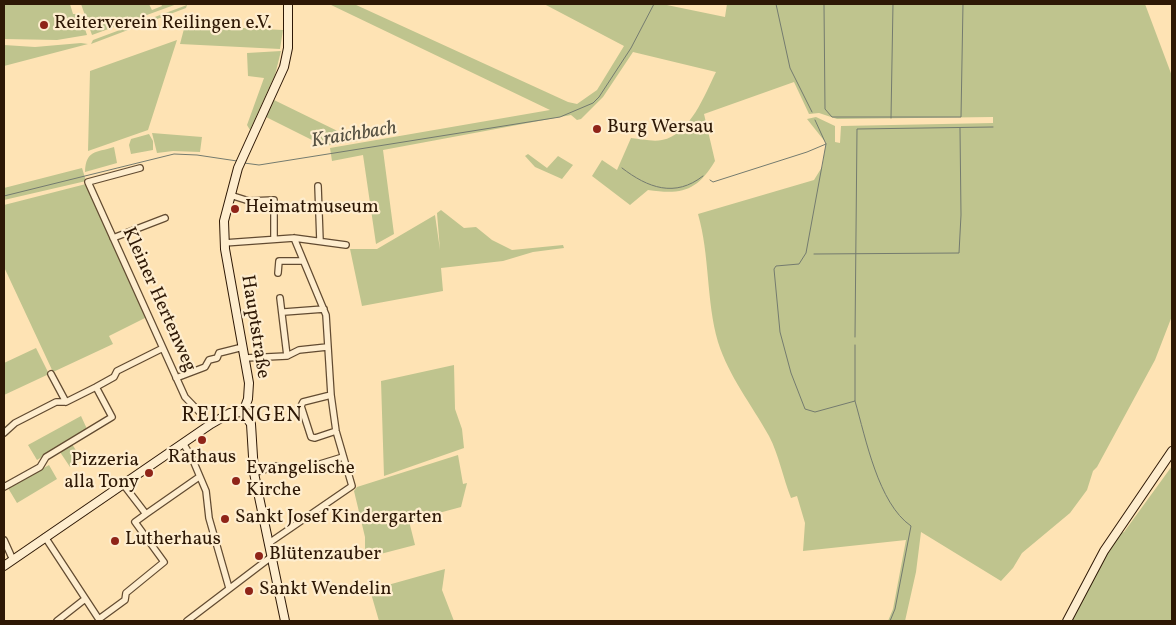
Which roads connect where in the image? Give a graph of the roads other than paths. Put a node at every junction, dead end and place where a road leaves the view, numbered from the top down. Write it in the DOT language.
graph roads {
  1 [pos="288,4"];
  2 [pos="140,168"];
  3 [pos="318,186"];
  4 [pos="230,195"];
  5 [pos="166,218"];
  6 [pos="113,238"];
  7 [pos="294,238"];
  8 [pos="274,239"];
  9 [pos="320,241"];
  10 [pos="224,243"];
  11 [pos="346,246"];
  12 [pos="303,261"];
  13 [pos="278,273"];
  14 [pos="280,298"];
  15 [pos="324,309"];
  16 [pos="284,312"];
  17 [pos="243,347"];
  18 [pos="327,347"];
  19 [pos="163,348"];
  20 [pos="287,356"];
  21 [pos="245,358"];
  22 [pos="51,374"];
  23 [pos="176,378"];
  24 [pos="96,387"];
  25 [pos="331,395"];
  26 [pos="66,402"];
  27 [pos="243,412"];
  28 [pos="211,424"];
  29 [pos="336,431"];
  30 [pos="4,433"];
  31 [pos="183,443"];
  32 [pos="1172,451"];
  33 [pos="343,457"];
  34 [pos="254,473"];
  35 [pos="199,477"];
  36 [pos="124,484"];
  37 [pos="4,487"];
  38 [pos="146,514"];
  39 [pos="45,537"];
  40 [pos="4,540"];
  41 [pos="269,543"];
  42 [pos="271,557"];
  43 [pos="13,560"];
  44 [pos="4,566"];
  45 [pos="229,588"];
  46 [pos="85,599"];
  47 [pos="99,620"];
  48 [pos="57,621"];
  49 [pos="187,621"];
  50 [pos="285,621"];
  51 [pos="1067,621"];
  1 -- 4 [label="street, Hauptstraße"];
  2 -- 6 [label="street, Kleiner Hertenweg"];
  3 -- 9 [label="street"];
  4 -- 8 [label="street"];
  4 -- 10 [label="street, Hauptstraße"];
  5 -- 6 [label="street"];
  6 -- 19 [label="street, Kleiner Hertenweg"];
  7 -- 8 [label="street"];
  7 -- 9 [label="street"];
  7 -- 12 [label="street"];
  8 -- 10 [label="street"];
  9 -- 11 [label="street"];
  10 -- 17 [label="street, Hauptstraße"];
  12 -- 13 [label="street"];
  12 -- 15 [label="street"];
  14 -- 16 [label="street"];
  15 -- 16 [label="street"];
  15 -- 18 [label="street"];
  16 -- 20 [label="street"];
  17 -- 21 [label="street, Hauptstraße"];
  17 -- 23 [label="street"];
  18 -- 20 [label="street"];
  18 -- 25 [label="street"];
  19 -- 23 [label="street, Kleiner Hertenweg"];
  19 -- 24 [label="street"];
  20 -- 21 [label="street"];
  21 -- 27 [label="street, Hauptstraße"];
  22 -- 26 [label="street"];
  23 -- 28 [label="street, Kleiner Hertenweg"];
  24 -- 26 [label="street"];
  24 -- 37 [label="street"];
  25 -- 29 [label="street"];
  25 -- 29 [label="street"];
  26 -- 30 [label="street"];
  27 -- 28 [label="street"];
  27 -- 34 [label="street"];
  28 -- 31 [label="street"];
  29 -- 33 [label="street"];
  31 -- 35 [label="street"];
  31 -- 36 [label="street"];
  32 -- 51 [label="street"];
  33 -- 34 [label="street"];
  33 -- 41 [label="street"];
  34 -- 41 [label="street"];
  35 -- 38 [label="street"];
  35 -- 45 [label="street"];
  36 -- 38 [label="street"];
  36 -- 39 [label="street"];
  38 -- 47 [label="street"];
  39 -- 43 [label="street"];
  39 -- 46 [label="street"];
  40 -- 43 [label="street"];
  41 -- 42 [label="street"];
  42 -- 45 [label="street"];
  42 -- 50 [label="street"];
  43 -- 44 [label="street"];
  45 -- 49 [label="street"];
  46 -- 47 [label="street"];
  46 -- 48 [label="street"];
}
